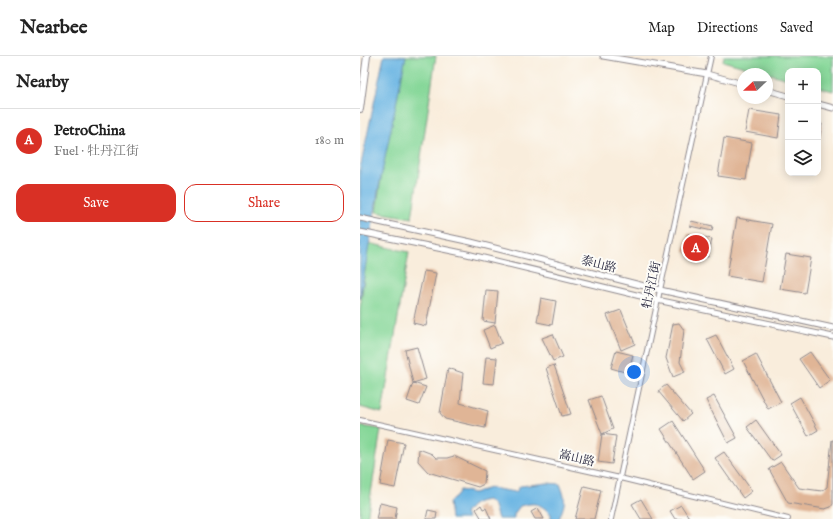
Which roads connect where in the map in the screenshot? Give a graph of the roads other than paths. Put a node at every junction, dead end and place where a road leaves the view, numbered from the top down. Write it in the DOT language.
graph roads {
  1 [pos="368,56"];
  2 [pos="602,56"];
  3 [pos="712,56"];
  4 [pos="707,74"];
  5 [pos="737,82"];
  6 [pos="773,92"];
  7 [pos="785,95"];
  8 [pos="821,105"];
  9 [pos="833,108"];
  10 [pos="360,109"];
  11 [pos="360,218"];
  12 [pos="360,232"];
  13 [pos="660,290"];
  14 [pos="658,300"];
  15 [pos="833,328"];
  16 [pos="833,337"];
  17 [pos="360,420"];
  18 [pos="620,478"];
  19 [pos="611,519"];
  20 [pos="788,519"];
  1 -- 10 [label="main road"];
  2 -- 4 [label="street"];
  3 -- 4 [label="street, 牡丹江街"];
  4 -- 5 [label="street"];
  4 -- 13 [label="street, 牡丹江街"];
  6 -- 7 [label="street"];
  8 -- 9 [label="street"];
  11 -- 13 [label="street, 泰山路"];
  12 -- 14 [label="street, 泰山路"];
  13 -- 14 [label="street, 牡丹江街"];
  13 -- 15 [label="street, 泰山路"];
  14 -- 16 [label="street, 泰山路"];
  14 -- 18 [label="street, 牡丹江街"];
  17 -- 18 [label="street, 嵩山路"];
  18 -- 19 [label="street, 牡丹江街"];
  18 -- 20 [label="street, 嵩山路"];
}
